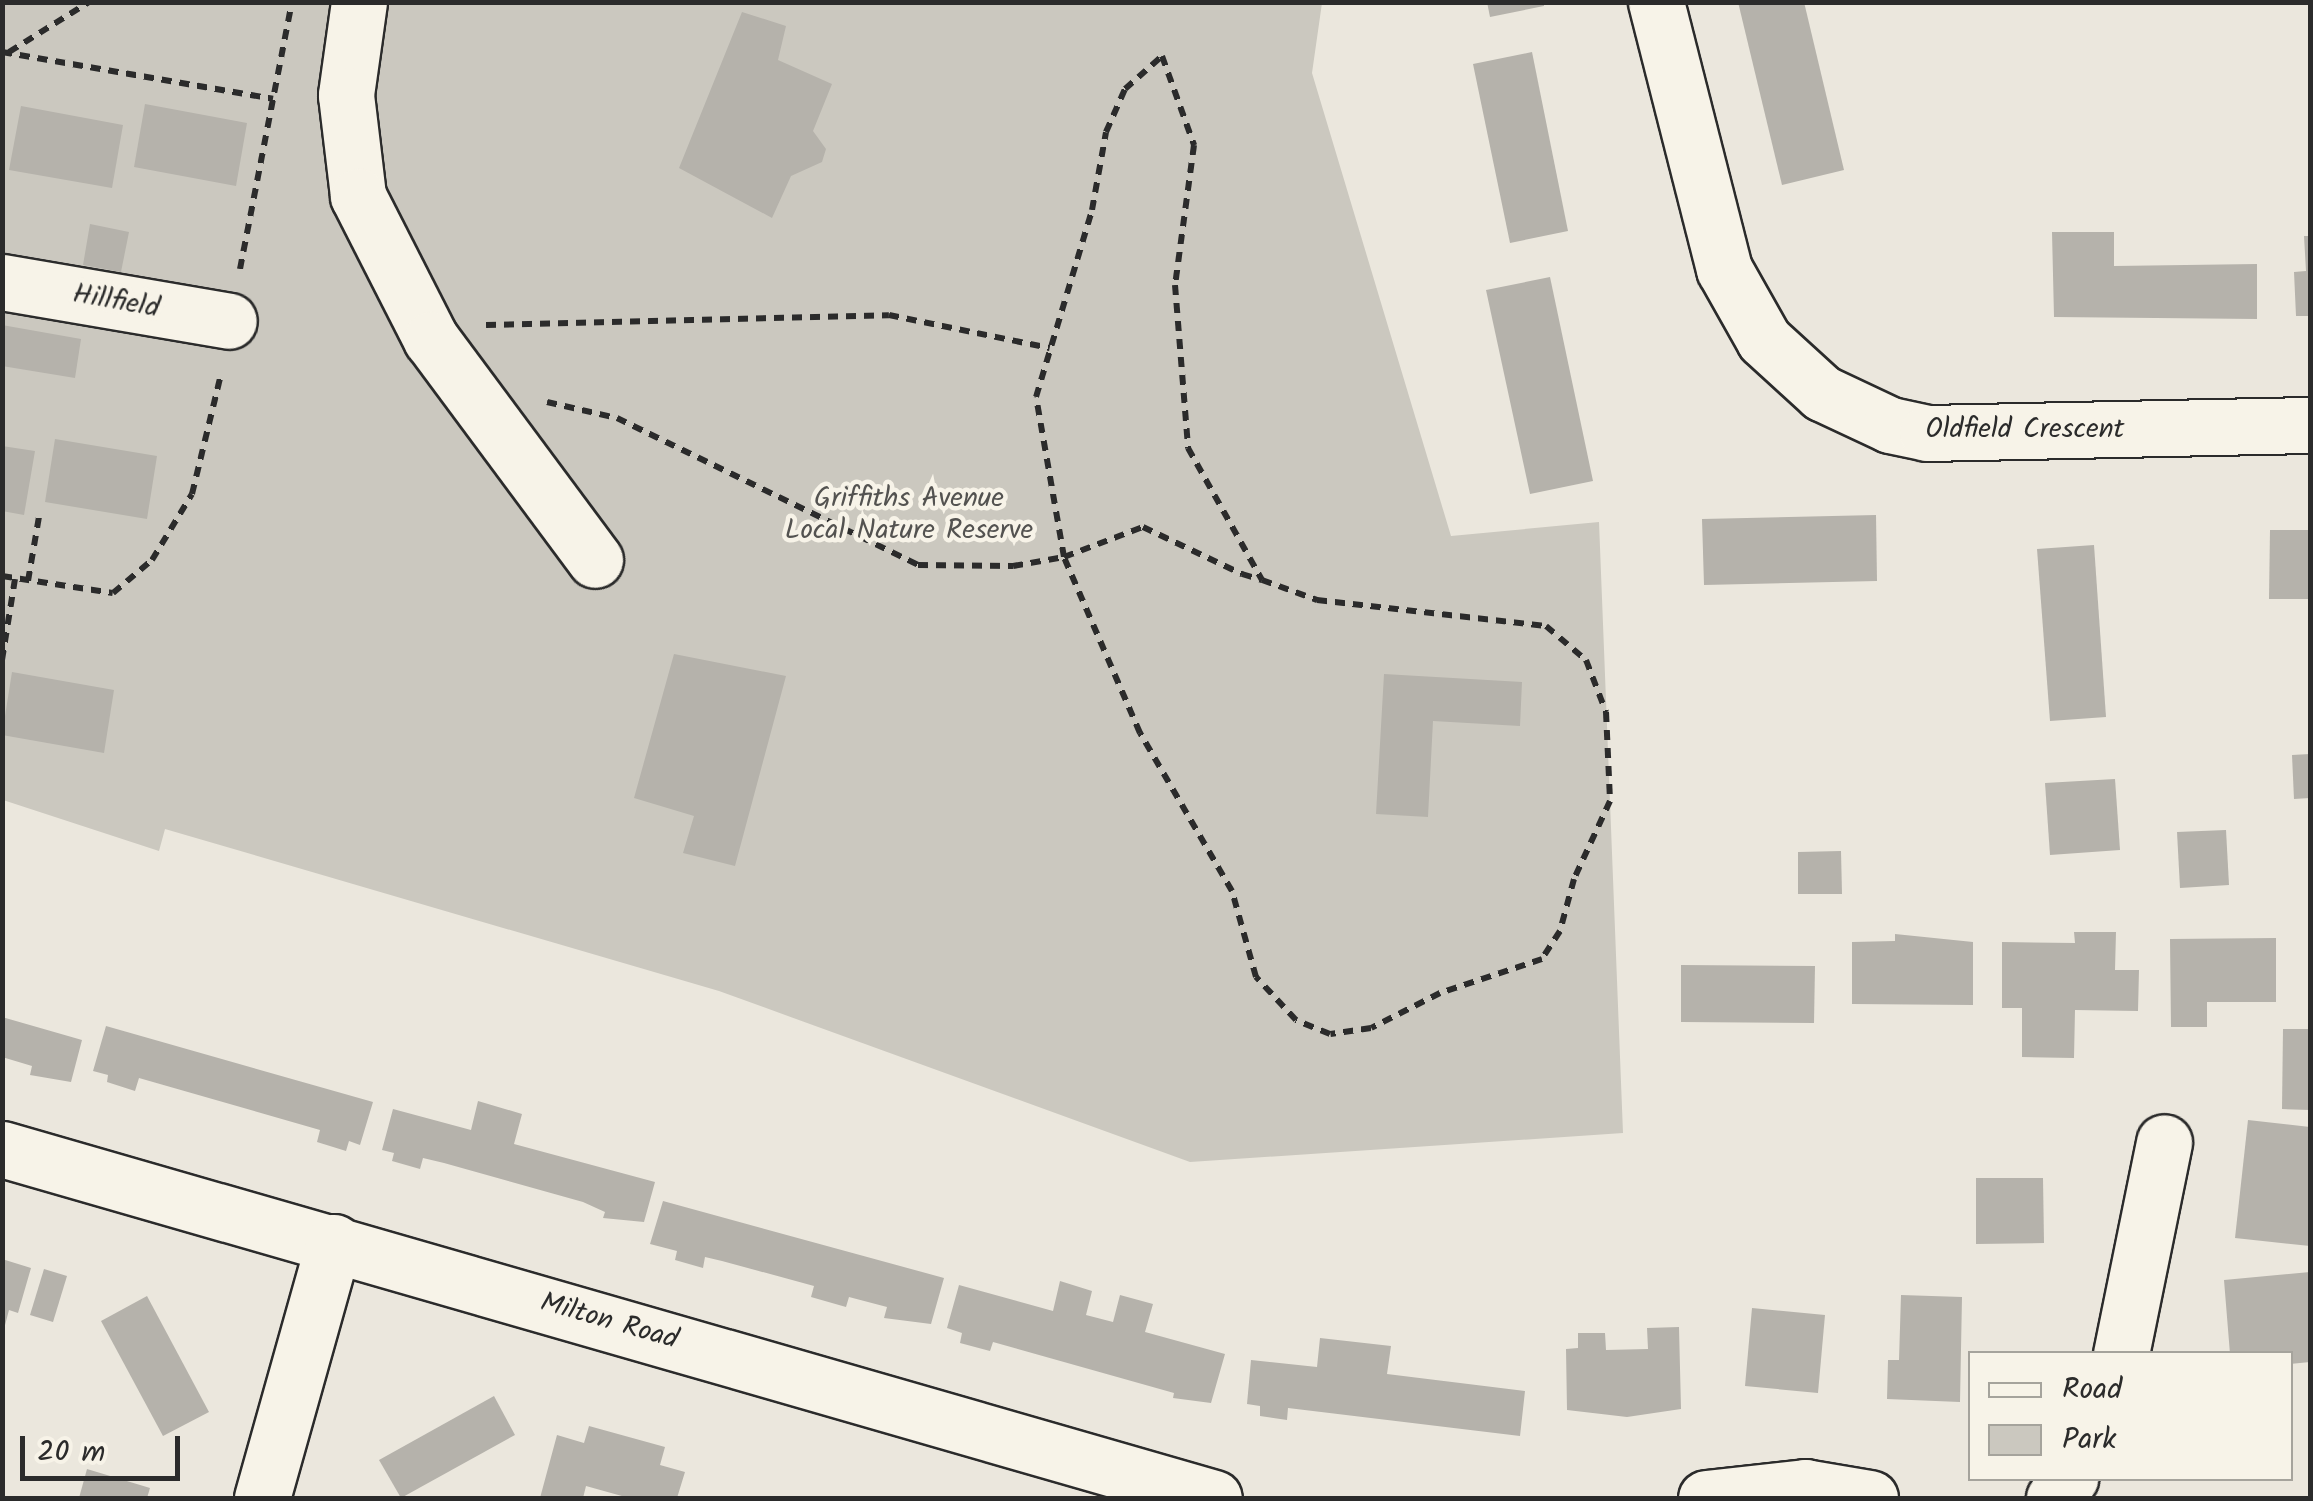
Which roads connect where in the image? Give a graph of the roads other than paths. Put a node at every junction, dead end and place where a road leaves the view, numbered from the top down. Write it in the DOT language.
graph roads {
  1 [pos="359,2"];
  2 [pos="1656,2"];
  3 [pos="2,282"];
  4 [pos="229,321"];
  5 [pos="2310,425"];
  6 [pos="595,560"];
  7 [pos="2164,1142"];
  8 [pos="2,1149"];
  9 [pos="334,1242"];
  10 [pos="2122,1351"];
  11 [pos="262,1498"];
  12 [pos="1214,1498"];
  13 [pos="1706,1498"];
  14 [pos="1870,1498"];
  1 -- 6 [label="street"];
  2 -- 5 [label="street, Oldfield Crescent"];
  3 -- 4 [label="street, Hillfield"];
  7 -- 10 [label="street"];
  8 -- 9 [label="street, Milton Road"];
  9 -- 11 [label="street"];
  9 -- 12 [label="street, Milton Road"];
  13 -- 14 [label="street"];
}
